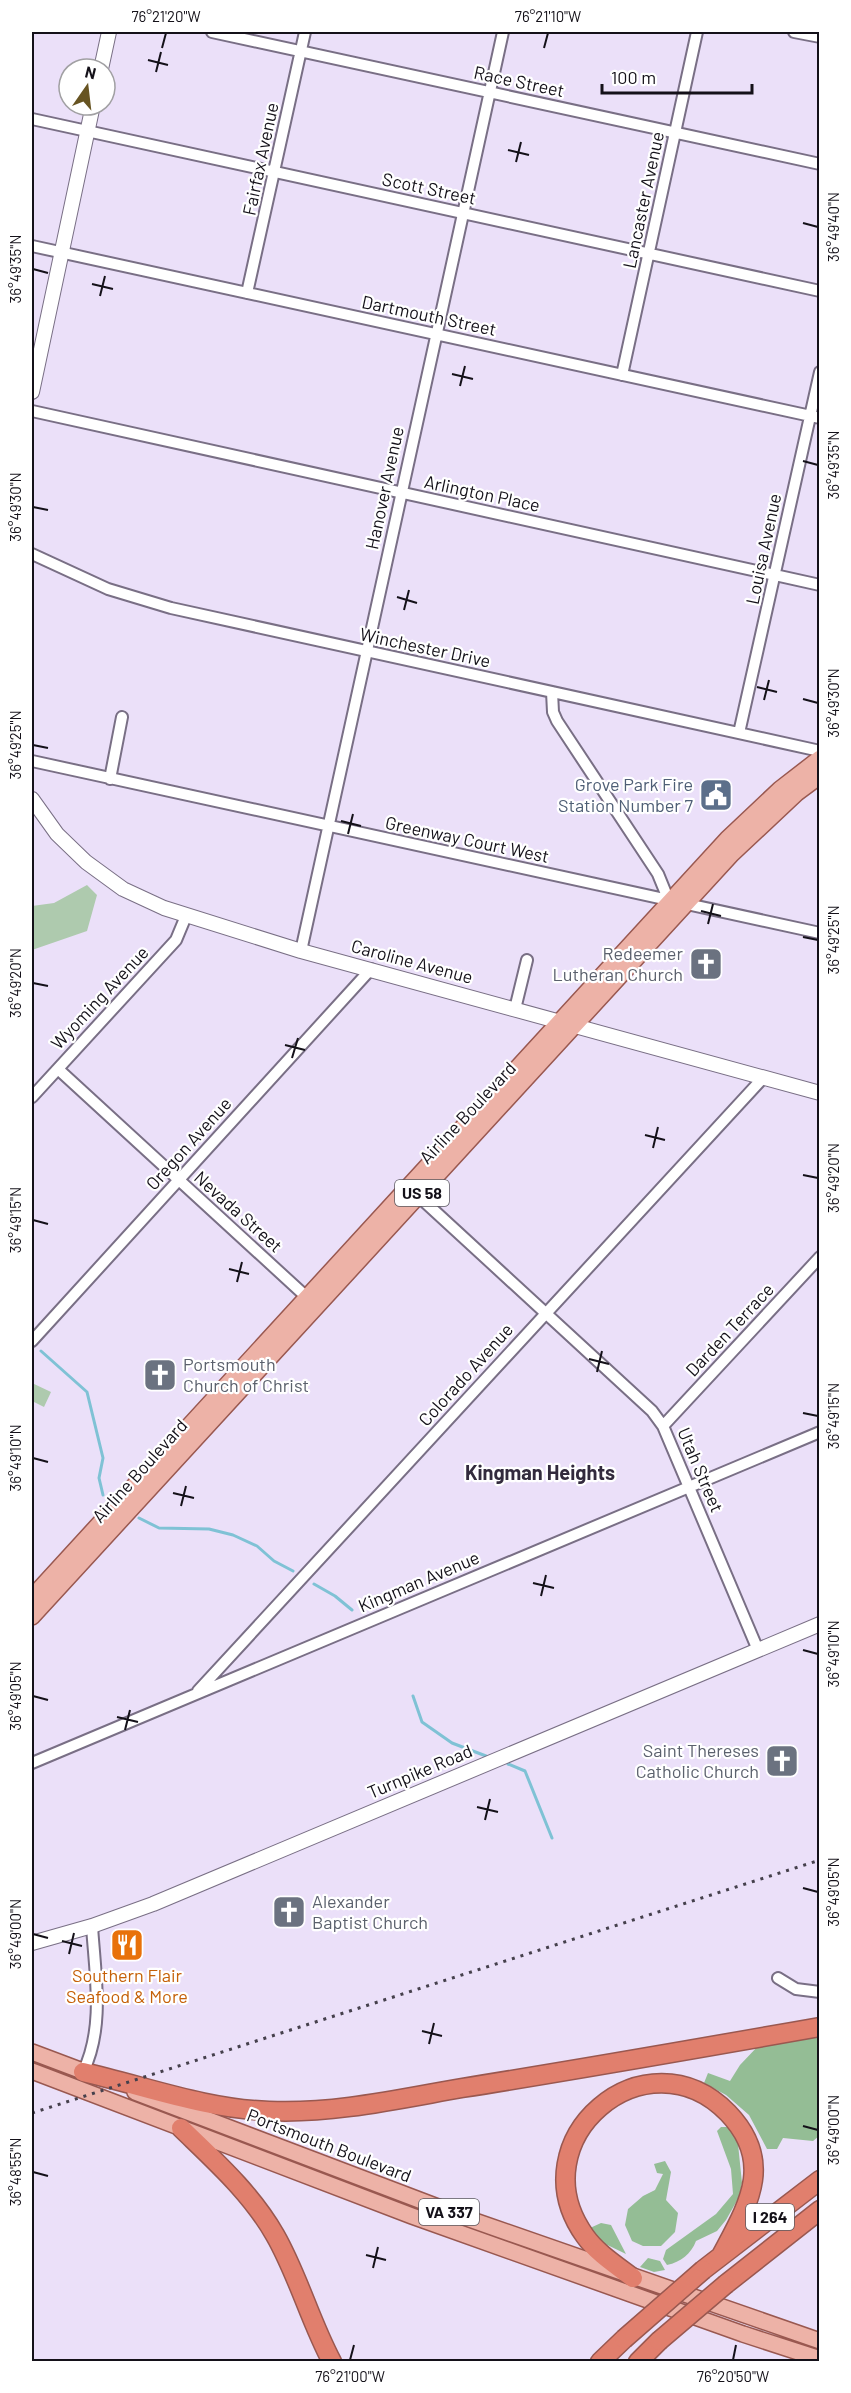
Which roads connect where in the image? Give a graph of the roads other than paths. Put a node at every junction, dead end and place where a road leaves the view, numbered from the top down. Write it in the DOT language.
graph roads {
  1 [pos="109,32"];
  2 [pos="212,32"];
  3 [pos="305,32"];
  4 [pos="502,32"];
  5 [pos="697,32"];
  6 [pos="794,32"];
  7 [pos="819,37"];
  8 [pos="301,51"];
  9 [pos="104,57"];
  10 [pos="489,92"];
  11 [pos="90,117"];
  12 [pos="32,119"];
  13 [pos="87,132"];
  14 [pos="675,133"];
  15 [pos="819,164"];
  16 [pos="276,172"];
  17 [pos="461,213"];
  18 [pos="32,246"];
  19 [pos="62,252"];
  20 [pos="649,254"];
  21 [pos="819,291"];
  22 [pos="247,292"];
  23 [pos="435,334"];
  24 [pos="819,372"];
  25 [pos="622,375"];
  26 [pos="32,392"];
  27 [pos="32,411"];
  28 [pos="815,417"];
  29 [pos="401,493"];
  30 [pos="32,554"];
  31 [pos="775,575"];
  32 [pos="819,585"];
  33 [pos="366,652"];
  34 [pos="552,692"];
  35 [pos="122,717"];
  36 [pos="740,733"];
  37 [pos="819,751"];
  38 [pos="819,758"];
  39 [pos="32,761"];
  40 [pos="819,776"];
  41 [pos="110,779"];
  42 [pos="32,799"];
  43 [pos="328,826"];
  44 [pos="669,901"];
  45 [pos="685,904"];
  46 [pos="186,916"];
  47 [pos="819,933"];
  48 [pos="301,951"];
  49 [pos="527,960"];
  50 [pos="370,969"];
  51 [pos="515,1009"];
  52 [pos="559,1021"];
  53 [pos="575,1026"];
  54 [pos="58,1069"];
  55 [pos="763,1078"];
  56 [pos="819,1093"];
  57 [pos="32,1097"];
  58 [pos="179,1180"];
  59 [pos="413,1192"];
  60 [pos="819,1257"];
  61 [pos="312,1302"];
  62 [pos="546,1312"];
  63 [pos="32,1341"];
  64 [pos="663,1426"];
  65 [pos="819,1431"];
  66 [pos="689,1488"];
  67 [pos="80,1554"];
  68 [pos="32,1597"];
  69 [pos="32,1617"];
  70 [pos="819,1624"];
  71 [pos="758,1650"];
  72 [pos="195,1695"];
  73 [pos="32,1763"];
  74 [pos="92,1926"];
  75 [pos="32,1943"];
  76 [pos="778,1978"];
  77 [pos="819,1992"];
  78 [pos="819,2027"];
  79 [pos="32,2052"];
  80 [pos="32,2071"];
  81 [pos="83,2072"];
  82 [pos="181,2128"];
  83 [pos="819,2180"];
  84 [pos="819,2210"];
  85 [pos="722,2254"];
  86 [pos="633,2278"];
  87 [pos="819,2341"];
  88 [pos="819,2359"];
  89 [pos="332,2361"];
  90 [pos="600,2361"];
  91 [pos="638,2361"];
  1 -- 9 [label="street"];
  2 -- 8 [label="street, Race Street"];
  3 -- 8 [label="street, Fairfax Avenue"];
  4 -- 10 [label="street, Hanover Avenue"];
  5 -- 14 [label="street, Lancaster Avenue"];
  6 -- 7 [label="street"];
  8 -- 10 [label="street, Race Street"];
  8 -- 16 [label="street, Fairfax Avenue"];
  10 -- 14 [label="street, Race Street"];
  10 -- 17 [label="street, Hanover Avenue"];
  11 -- 13 [label="street"];
  12 -- 13 [label="street, Scott Street"];
  13 -- 16 [label="street, Scott Street"];
  13 -- 19 [label="street"];
  14 -- 15 [label="street, Race Street"];
  14 -- 20 [label="street, Lancaster Avenue"];
  16 -- 17 [label="street, Scott Street"];
  16 -- 22 [label="street, Fairfax Avenue"];
  17 -- 20 [label="street, Scott Street"];
  17 -- 23 [label="street, Hanover Avenue"];
  18 -- 19 [label="street, Dartmouth Street"];
  19 -- 22 [label="street, Dartmouth Street"];
  19 -- 26 [label="street"];
  20 -- 21 [label="street, Scott Street"];
  20 -- 25 [label="street, Lancaster Avenue"];
  22 -- 23 [label="street, Dartmouth Street"];
  23 -- 25 [label="street, Dartmouth Street"];
  23 -- 29 [label="street, Hanover Avenue"];
  24 -- 28 [label="street, Louisa Avenue"];
  25 -- 28 [label="street, Dartmouth Street"];
  27 -- 29 [label="street, Arlington Place"];
  28 -- 31 [label="street, Louisa Avenue"];
  29 -- 31 [label="street, Arlington Place"];
  29 -- 33 [label="street, Hanover Avenue"];
  30 -- 33 [label="street, Winchester Drive"];
  31 -- 32 [label="street, Arlington Place"];
  31 -- 36 [label="street, Louisa Avenue"];
  33 -- 34 [label="street, Winchester Drive"];
  33 -- 43 [label="street, Hanover Avenue"];
  34 -- 36 [label="street, Winchester Drive"];
  34 -- 44 [label="street"];
  35 -- 41 [label="street"];
  36 -- 37 [label="street, Winchester Drive"];
  38 -- 44 [label="main road, Airline Boulevard / US 58"];
  39 -- 41 [label="street, Greenway Court West"];
  40 -- 45 [label="main road, Airline Boulevard / US 58"];
  41 -- 43 [label="street, Greenway Court West"];
  42 -- 46 [label="street, Caroline Avenue"];
  43 -- 44 [label="street, Greenway Court West"];
  43 -- 48 [label="street, Hanover Avenue"];
  44 -- 45 [label="street, Greenway Court West"];
  44 -- 52 [label="main road, Airline Boulevard / US 58"];
  45 -- 47 [label="street, Greenway Court West"];
  45 -- 53 [label="main road, Airline Boulevard / US 58"];
  46 -- 48 [label="street, Caroline Avenue"];
  46 -- 54 [label="street, Wyoming Avenue"];
  48 -- 50 [label="street, Caroline Avenue"];
  49 -- 51 [label="street"];
  50 -- 51 [label="street, Caroline Avenue"];
  50 -- 58 [label="street, Oregon Avenue"];
  51 -- 52 [label="street, Caroline Avenue"];
  52 -- 53 [label="street, Caroline Avenue"];
  52 -- 59 [label="main road, Airline Boulevard / US 58"];
  53 -- 55 [label="street, Caroline Avenue"];
  53 -- 59 [label="main road, Airline Boulevard / US 58"];
  54 -- 57 [label="street, Wyoming Avenue"];
  54 -- 58 [label="street, Nevada Street"];
  55 -- 56 [label="street, Caroline Avenue"];
  55 -- 62 [label="street, Colorado Avenue"];
  58 -- 61 [label="street, Nevada Street"];
  58 -- 63 [label="street, Oregon Avenue"];
  59 -- 61 [label="main road, Airline Boulevard / US 58"];
  59 -- 62 [label="street, Utah Street"];
  60 -- 64 [label="street, Darden Terrace"];
  61 -- 67 [label="main road, Airline Boulevard / US 58"];
  62 -- 64 [label="street, Utah Street"];
  62 -- 72 [label="street, Colorado Avenue"];
  64 -- 66 [label="street, Utah Street"];
  65 -- 66 [label="street, Kingman Avenue"];
  66 -- 71 [label="street, Utah Street"];
  66 -- 72 [label="street, Kingman Avenue"];
  67 -- 68 [label="main road, Airline Boulevard / US 58"];
  67 -- 69 [label="main road, Airline Boulevard / US 58"];
  70 -- 71 [label="street, Turnpike Road"];
  71 -- 74 [label="street, Turnpike Road"];
  72 -- 73 [label="street, Kingman Avenue"];
  74 -- 75 [label="street, Turnpike Road"];
  74 -- 81 [label="street"];
  76 -- 77 [label="street"];
  78 -- 81 [label="highway"];
  79 -- 81 [label="main road, Portsmouth Boulevard"];
  80 -- 82 [label="main road, Portsmouth Boulevard"];
  81 -- 86 [label="main road, Portsmouth Boulevard / VA 337"];
  82 -- 88 [label="main road, Portsmouth Boulevard / VA 337"];
  82 -- 89 [label="highway"];
  83 -- 85 [label="highway, I 264"];
  84 -- 91 [label="highway, I 264, bridge"];
  85 -- 86 [label="highway"];
  85 -- 90 [label="highway, I 264, bridge"];
  86 -- 87 [label="main road, Portsmouth Boulevard / VA 337"];
}
